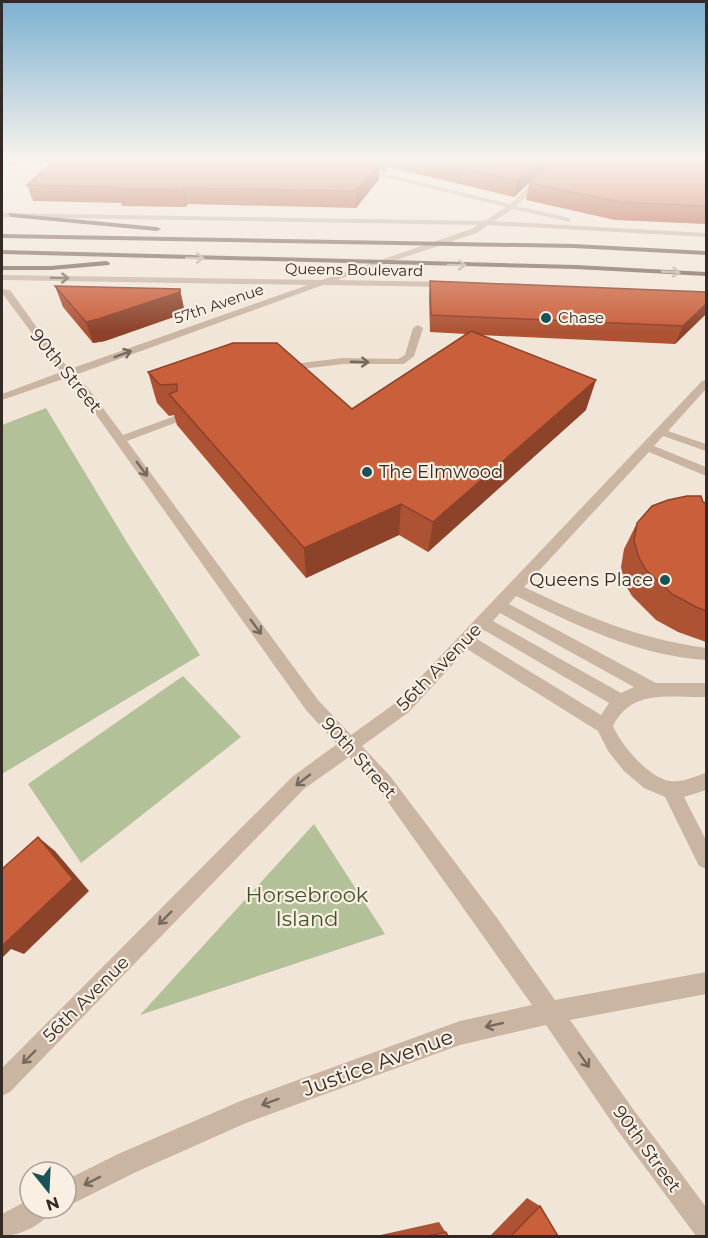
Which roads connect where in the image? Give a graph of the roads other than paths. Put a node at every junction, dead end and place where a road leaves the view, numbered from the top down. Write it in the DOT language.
graph roads {
  1 [pos="18,216"];
  2 [pos="57,216"];
  3 [pos="499,216"];
  4 [pos="548,216"];
  5 [pos="490,223"];
  6 [pos="605,229"];
  7 [pos="706,235"];
  8 [pos="2,236"];
  9 [pos="306,240"];
  10 [pos="441,244"];
  11 [pos="2,252"];
  12 [pos="706,253"];
  13 [pos="171,258"];
  14 [pos="378,263"];
  15 [pos="2,268"];
  16 [pos="706,274"];
  17 [pos="2,277"];
  18 [pos="327,282"];
  19 [pos="464,286"];
  20 [pos="4,291"];
  21 [pos="418,328"];
  22 [pos="301,366"];
  23 [pos="68,374"];
  24 [pos="706,383"];
  25 [pos="2,397"];
  26 [pos="179,418"];
  27 [pos="661,432"];
  28 [pos="120,440"];
  29 [pos="647,447"];
  30 [pos="706,448"];
  31 [pos="706,472"];
  32 [pos="514,588"];
  33 [pos="499,605"];
  34 [pos="483,622"];
  35 [pos="466,640"];
  36 [pos="706,654"];
  37 [pos="651,689"];
  38 [pos="706,690"];
  39 [pos="622,702"];
  40 [pos="604,726"];
  41 [pos="350,746"];
  42 [pos="706,781"];
  43 [pos="671,790"];
  44 [pos="706,859"];
  45 [pos="706,983"];
  46 [pos="551,1012"];
  47 [pos="2,1084"];
  48 [pos="78,1188"];
  49 [pos="18,1220"];
  50 [pos="706,1228"];
  51 [pos="2,1229"];
  1 -- 9 [label="main road"];
  2 -- 5 [label="street"];
  3 -- 5 [label="street, 57th Avenue"];
  4 -- 6 [label="street"];
  5 -- 6 [label="street"];
  5 -- 10 [label="street, 57th Avenue"];
  6 -- 7 [label="street"];
  8 -- 9 [label="main road, Queens Boulevard"];
  9 -- 10 [label="main road, Queens Boulevard"];
  10 -- 12 [label="main road, Queens Boulevard"];
  10 -- 14 [label="street, 57th Avenue"];
  11 -- 13 [label="main road, Queens Boulevard"];
  13 -- 14 [label="main road, Queens Boulevard, one-way"];
  13 -- 15 [label="main road"];
  14 -- 16 [label="main road, Queens Boulevard, one-way"];
  14 -- 18 [label="street, 57th Avenue"];
  17 -- 18 [label="street, Queens Boulevard, one-way"];
  18 -- 19 [label="street, Queens Boulevard"];
  23 -- 18 [label="street, 57th Avenue, one-way"];
  20 -- 23 [label="street, 90th Street"];
  22 -- 21 [label="street, one-way"];
  23 -- 25 [label="street, 57th Avenue"];
  23 -- 28 [label="street, 90th Street"];
  24 -- 27 [label="street, 56th Avenue"];
  26 -- 28 [label="street"];
  27 -- 29 [label="street, 56th Avenue"];
  27 -- 30 [label="street"];
  28 -- 41 [label="street, 90th Street, one-way"];
  29 -- 31 [label="street"];
  29 -- 32 [label="street, 56th Avenue"];
  32 -- 33 [label="street, 56th Avenue"];
  32 -- 36 [label="street"];
  33 -- 34 [label="street, 56th Avenue"];
  33 -- 37 [label="street"];
  34 -- 35 [label="street, 56th Avenue"];
  34 -- 39 [label="street"];
  35 -- 40 [label="street"];
  35 -- 41 [label="street, 56th Avenue"];
  37 -- 38 [label="street"];
  37 -- 39 [label="street"];
  39 -- 40 [label="street"];
  40 -- 43 [label="street"];
  41 -- 46 [label="street, 90th Street"];
  41 -- 47 [label="street, 56th Avenue, one-way"];
  42 -- 43 [label="street"];
  43 -- 44 [label="street"];
  45 -- 46 [label="street, Justice Avenue"];
  46 -- 48 [label="street, Justice Avenue, one-way"];
  46 -- 50 [label="street, 90th Street, one-way"];
  49 -- 51 [label="street"];
}
